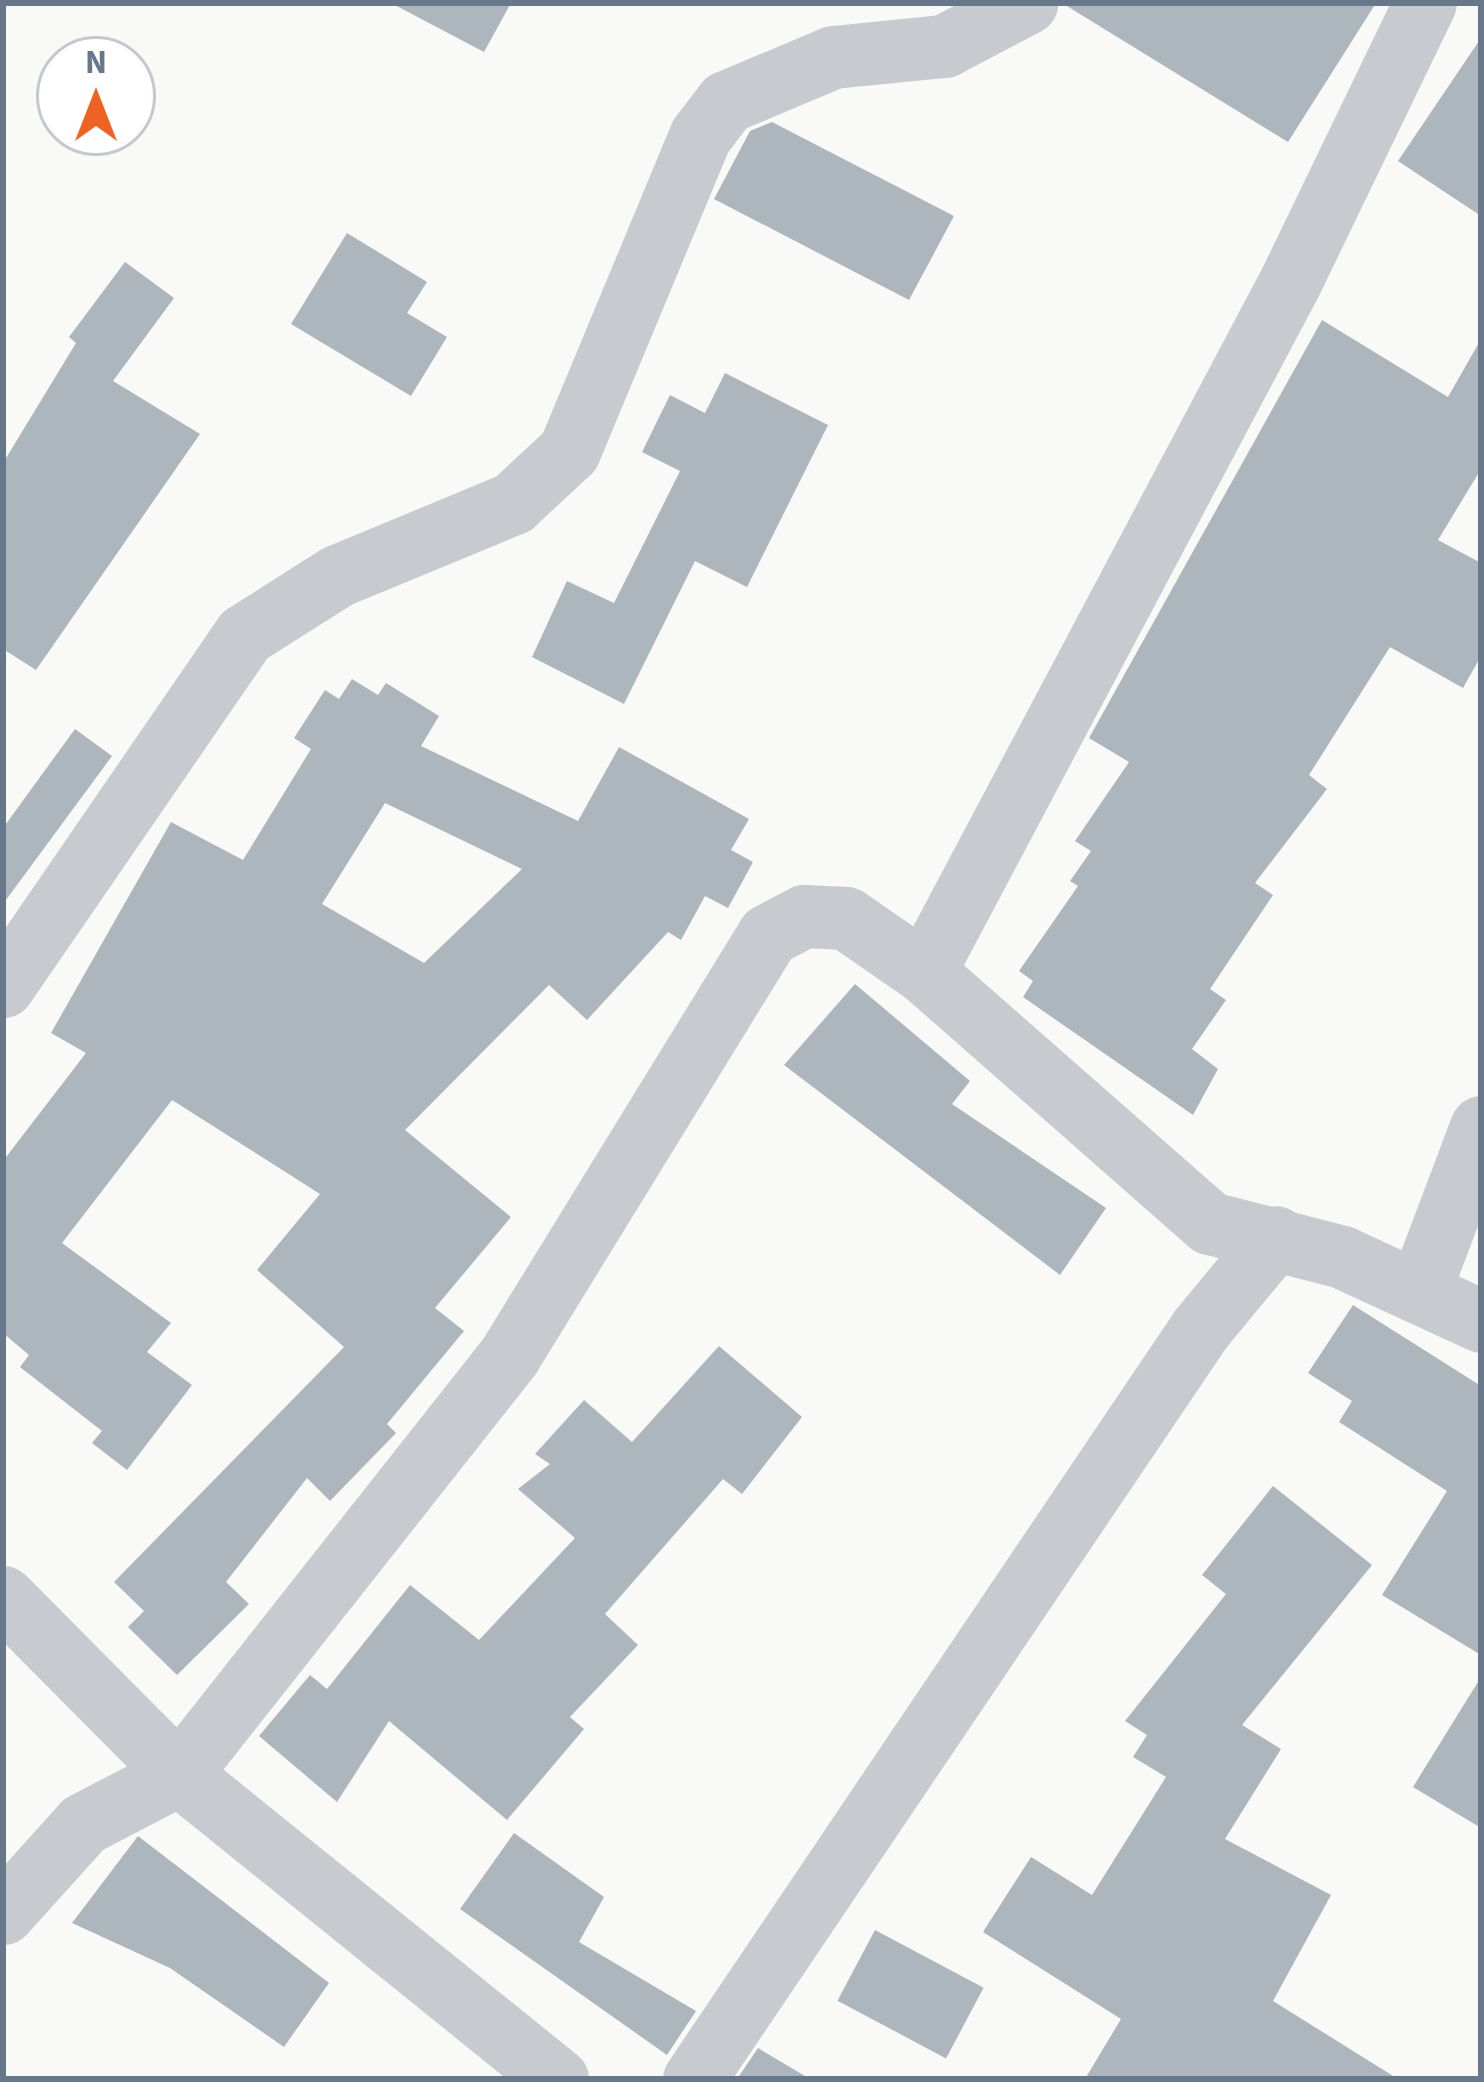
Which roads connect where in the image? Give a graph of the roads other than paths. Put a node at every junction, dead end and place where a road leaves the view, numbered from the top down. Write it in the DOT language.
graph roads {
  1 [pos="1025,3"];
  2 [pos="1425,3"];
  3 [pos="924,972"];
  4 [pos="3,986"];
  5 [pos="1481,1127"];
  6 [pos="1276,1237"];
  7 [pos="1421,1286"];
  8 [pos="1481,1321"];
  9 [pos="3,1597"];
  10 [pos="179,1774"];
  11 [pos="3,1912"];
  12 [pos="557,2079"];
  13 [pos="694,2079"];
  1 -- 4 [label="street"];
  2 -- 3 [label="street"];
  3 -- 6 [label="street"];
  3 -- 10 [label="street"];
  5 -- 7 [label="street"];
  6 -- 7 [label="street"];
  6 -- 13 [label="street"];
  7 -- 8 [label="street"];
  9 -- 10 [label="street"];
  10 -- 11 [label="street"];
  10 -- 12 [label="street"];
}
